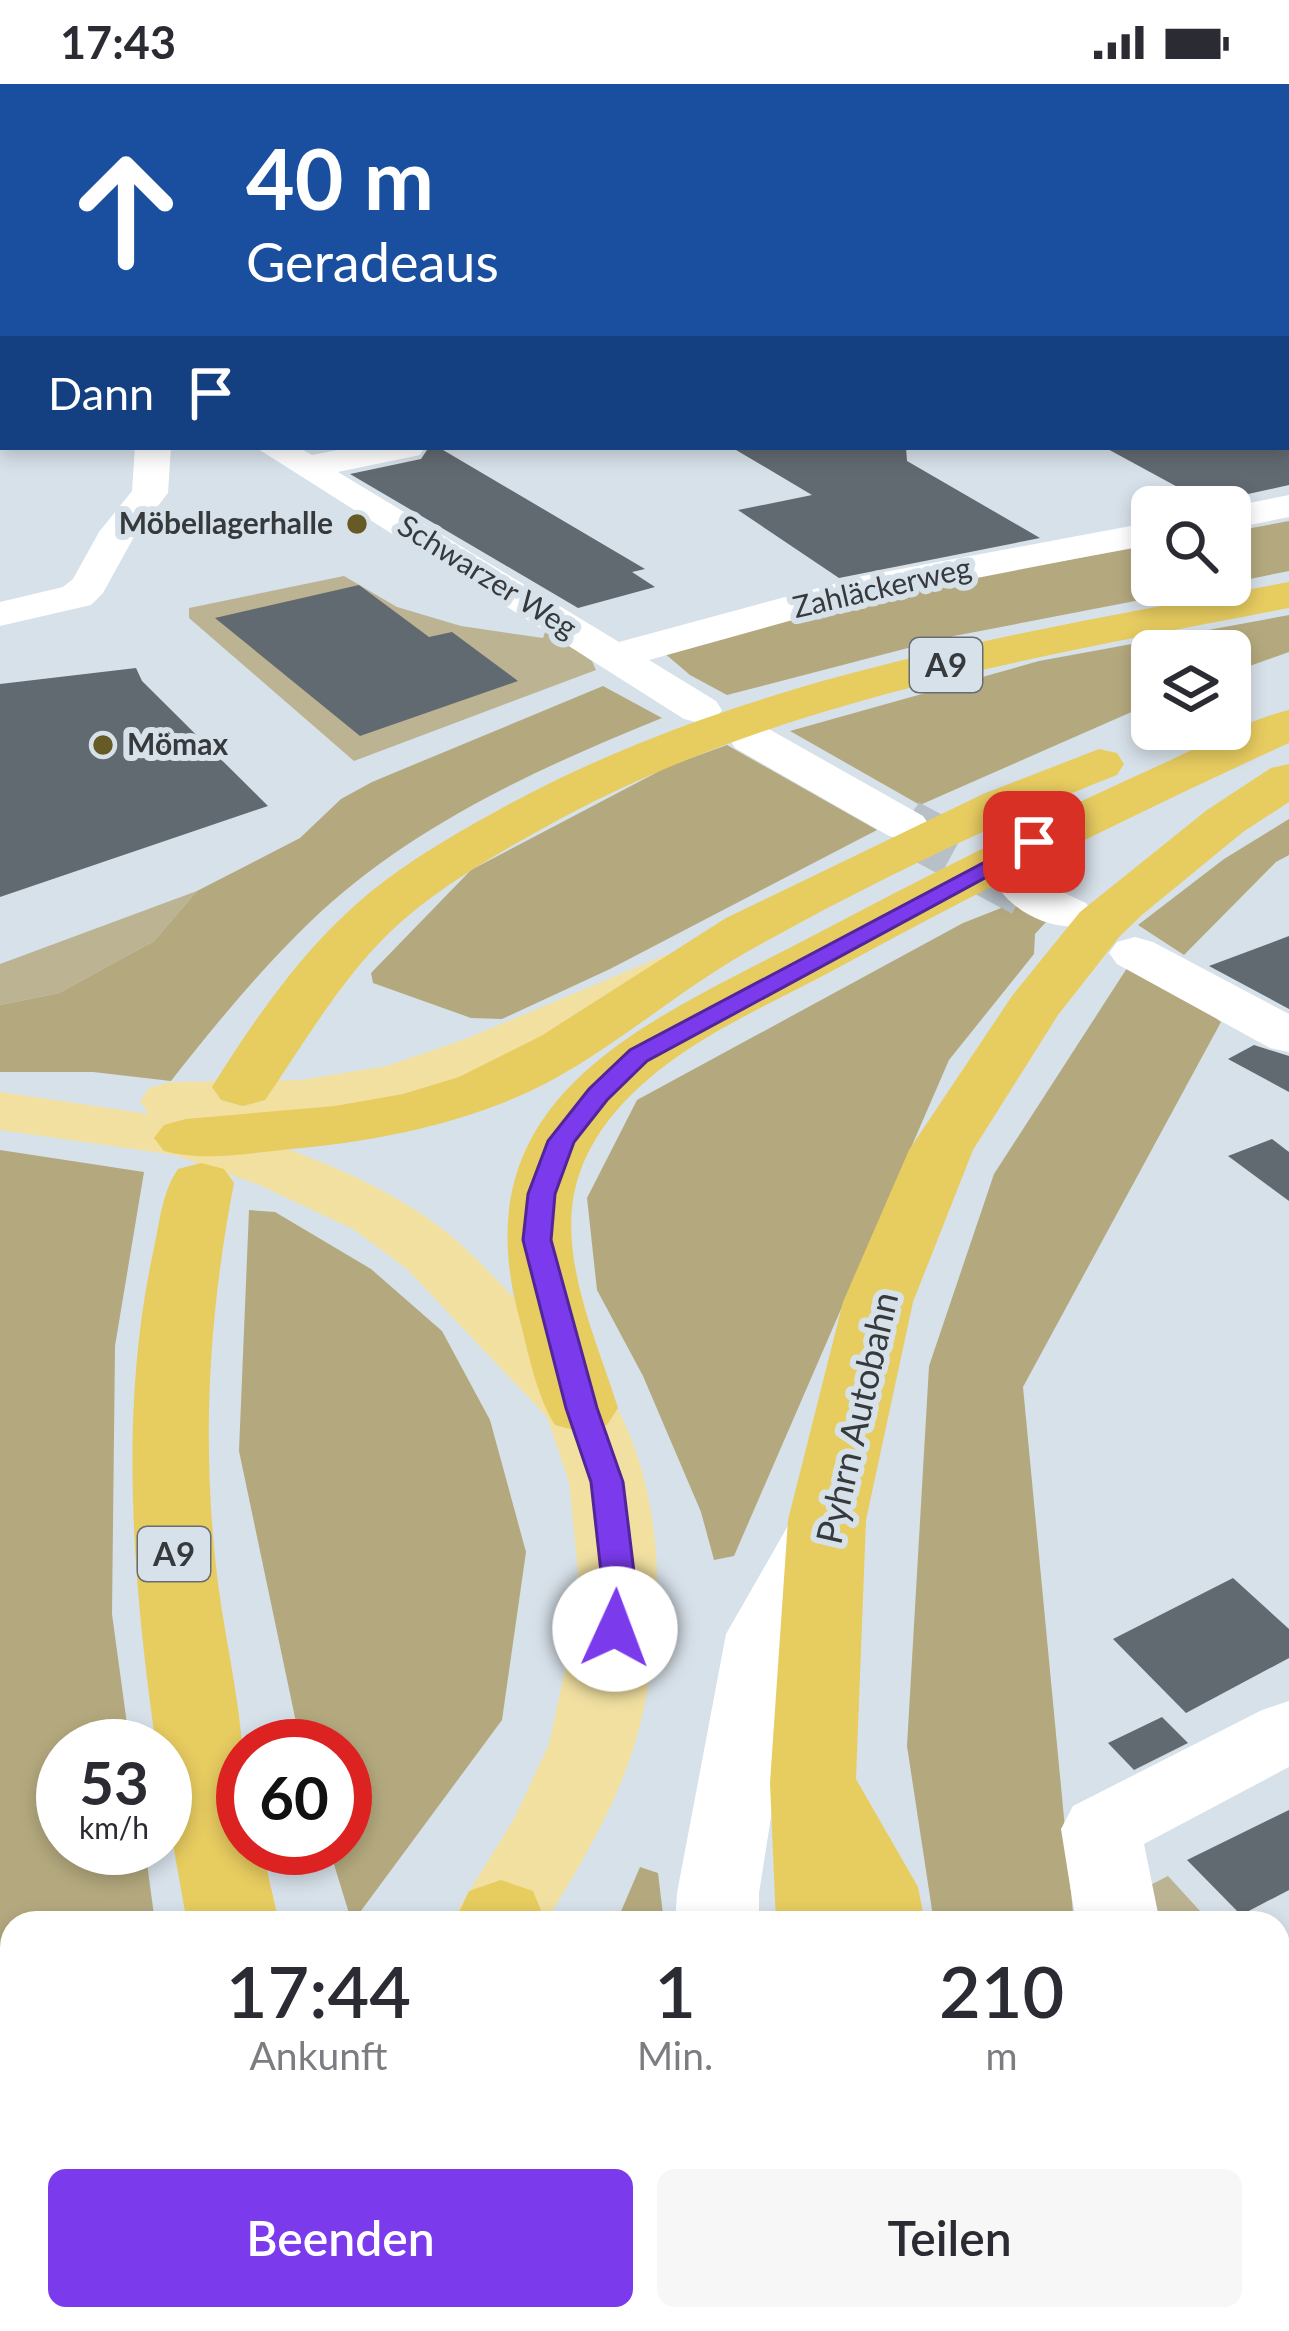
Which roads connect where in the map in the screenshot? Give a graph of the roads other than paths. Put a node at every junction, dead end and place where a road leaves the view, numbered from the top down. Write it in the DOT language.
graph roads {
  1 [pos="152,450"];
  2 [pos="372,450"];
  3 [pos="290,457"];
  4 [pos="1289,506"];
  5 [pos="1251,514"];
  6 [pos="1131,537"];
  7 [pos="1289,595"];
  8 [pos="0,614"];
  9 [pos="616,656"];
  10 [pos="1289,692"];
  11 [pos="1251,707"];
  12 [pos="761,724"];
  13 [pos="1289,725"];
  14 [pos="688,726"];
  15 [pos="1140,750"];
  16 [pos="1289,779"];
  17 [pos="910,858"];
  18 [pos="1029,866"];
  19 [pos="1129,927"];
  20 [pos="1069,939"];
  21 [pos="1289,1036"];
  22 [pos="243,1087"];
  23 [pos="0,1089"];
  24 [pos="0,1111"];
  25 [pos="293,1133"];
  26 [pos="172,1138"];
  27 [pos="581,1408"];
  28 [pos="827,1520"];
  29 [pos="1281,1747"];
  30 [pos="813,1783"];
  31 [pos="1113,1904"];
  32 [pos="230,1911"];
  33 [pos="505,1911"];
  34 [pos="719,1911"];
  35 [pos="821,1911"];
  36 [pos="877,1911"];
  1 -- 8 [label="street"];
  2 -- 3 [label="street"];
  3 -- 9 [label="street, Schwarzer Weg"];
  4 -- 5 [label="street"];
  6 -- 9 [label="street, Zahläckerweg"];
  7 -- 12 [label="highway, A9"];
  9 -- 14 [label="street, Schwarzer Weg"];
  10 -- 11 [label="highway"];
  12 -- 14 [label="highway, A9"];
  12 -- 17 [label="street"];
  13 -- 18 [label="highway"];
  14 -- 22 [label="highway, A9"];
  15 -- 17 [label="highway"];
  16 -- 19 [label="highway, Pyhrn Autobahn"];
  17 -- 18 [label="highway"];
  17 -- 25 [label="highway"];
  17 -- 27 [label="highway"];
  18 -- 20 [label="street"];
  19 -- 20 [label="highway, Pyhrn Autobahn"];
  19 -- 21 [label="street"];
  20 -- 28 [label="highway, Pyhrn Autobahn"];
  23 -- 26 [label="main road"];
  24 -- 26 [label="main road"];
  25 -- 26 [label="main road"];
  25 -- 27 [label="main road"];
  26 -- 32 [label="highway, A9"];
  27 -- 33 [label="main road"];
  28 -- 30 [label="highway, Pyhrn Autobahn"];
  28 -- 34 [label="street"];
  29 -- 31 [label="street"];
  30 -- 35 [label="highway, Pyhrn Autobahn"];
  30 -- 36 [label="highway"];
}
